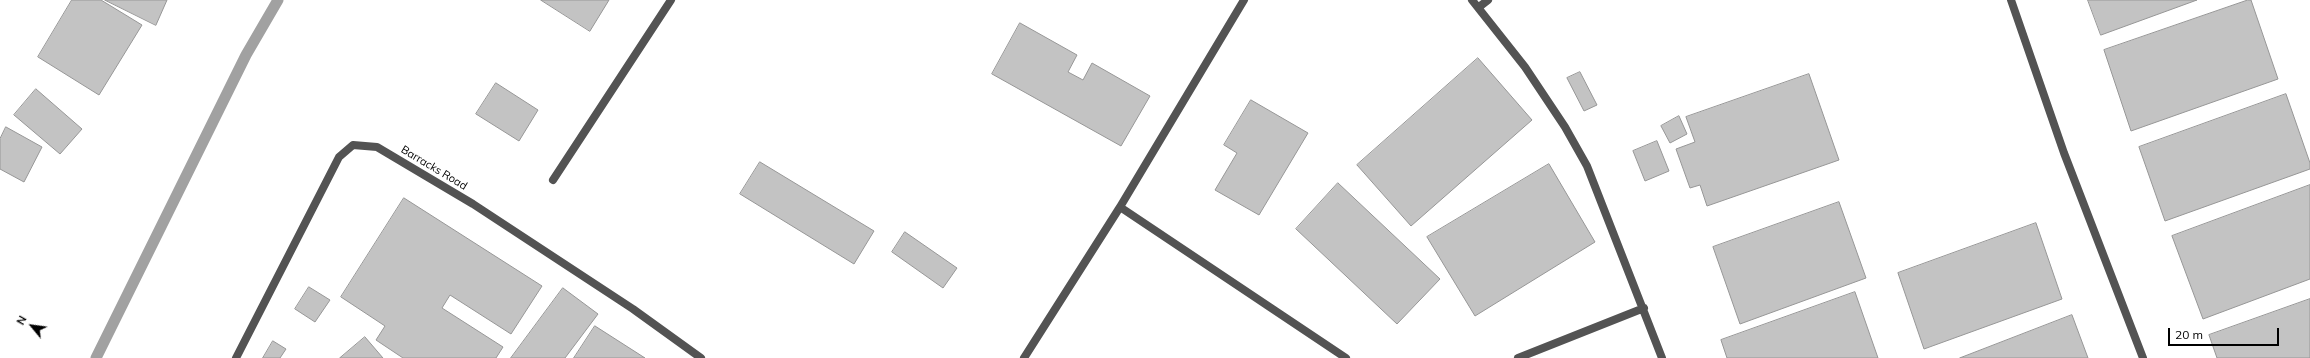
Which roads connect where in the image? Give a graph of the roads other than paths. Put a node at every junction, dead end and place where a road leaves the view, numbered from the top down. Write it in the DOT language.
graph roads {
  1 [pos="671,0"];
  2 [pos="1244,0"];
  3 [pos="1472,0"];
  4 [pos="1488,0"];
  5 [pos="2011,0"];
  6 [pos="1479,7"];
  7 [pos="553,180"];
  8 [pos="1120,207"];
  9 [pos="1644,308"];
  10 [pos="236,358"];
  11 [pos="701,358"];
  12 [pos="1024,358"];
  13 [pos="1346,358"];
  14 [pos="1518,358"];
  15 [pos="1662,358"];
  16 [pos="2143,358"];
  1 -- 7 [label="street"];
  2 -- 8 [label="street"];
  3 -- 6 [label="street"];
  4 -- 6 [label="street"];
  5 -- 16 [label="street"];
  6 -- 9 [label="street"];
  8 -- 12 [label="street"];
  8 -- 13 [label="street"];
  9 -- 14 [label="street"];
  9 -- 15 [label="street"];
  10 -- 11 [label="street, Barracks Road"];
}
